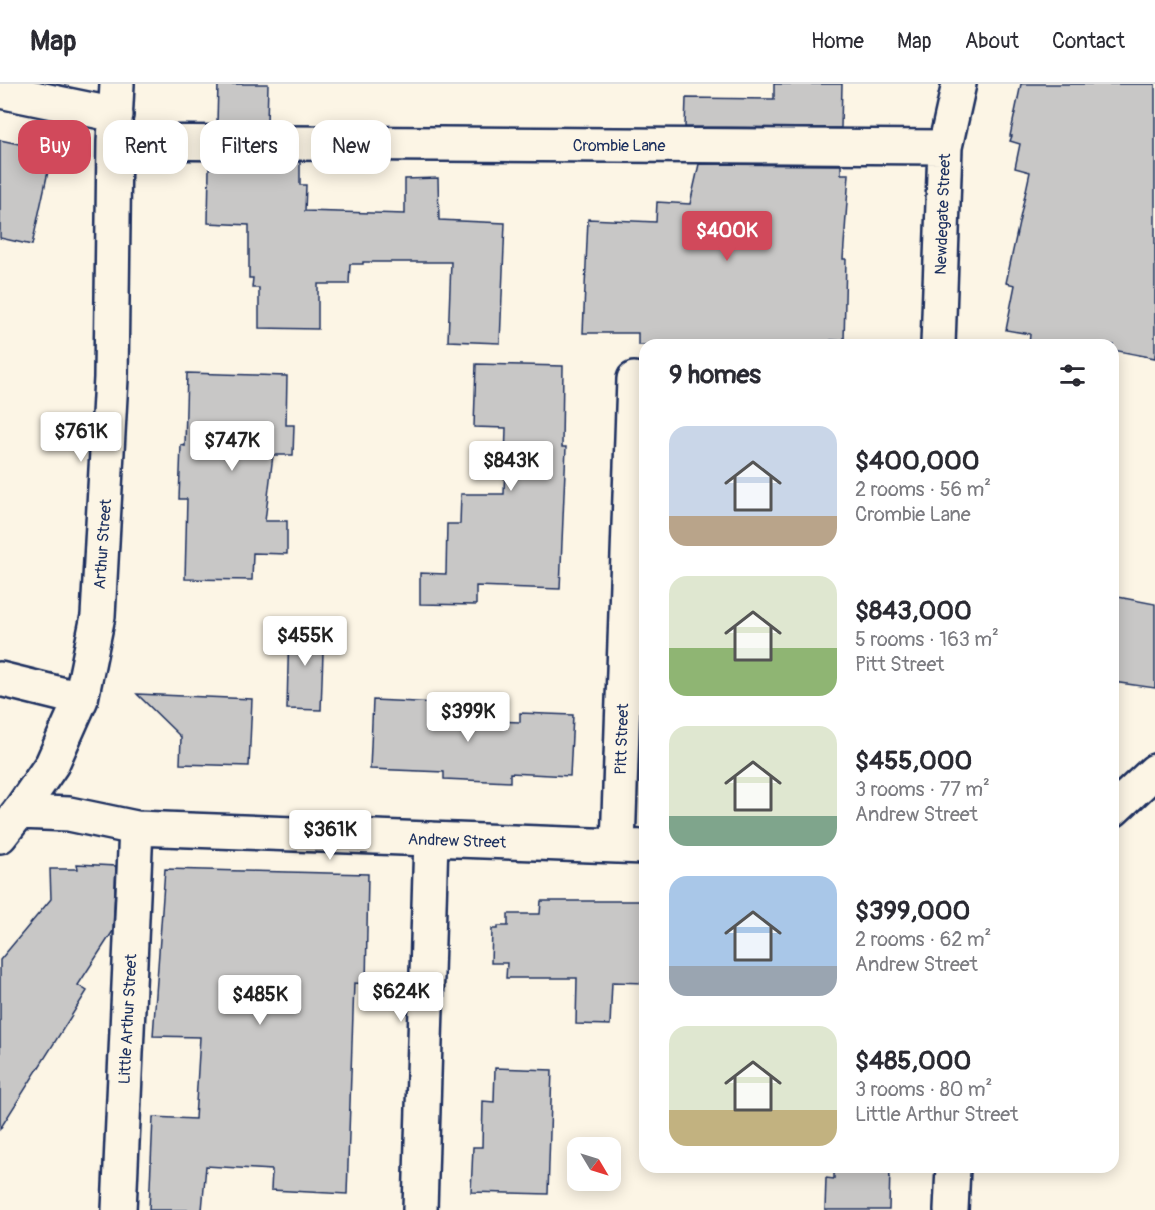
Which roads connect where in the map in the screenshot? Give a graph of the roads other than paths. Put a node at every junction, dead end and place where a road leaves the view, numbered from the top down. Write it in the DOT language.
graph roads {
  1 [pos="959,84"];
  2 [pos="0,91"];
  3 [pos="115,114"];
  4 [pos="945,147"];
  5 [pos="938,339"];
  6 [pos="634,379"];
  7 [pos="0,680"];
  8 [pos="81,699"];
  9 [pos="1155,771"];
  10 [pos="1119,804"];
  11 [pos="10,824"];
  12 [pos="136,828"];
  13 [pos="431,839"];
  14 [pos="631,847"];
  15 [pos="953,1173"];
  16 [pos="119,1210"];
  17 [pos="420,1210"];
  18 [pos="951,1210"];
  1 -- 4 [label="street, Newdegate Street"];
  2 -- 3 [label="street, Crombie Lane"];
  3 -- 4 [label="street, Crombie Lane"];
  3 -- 8 [label="street, Arthur Street"];
  4 -- 5 [label="street, Newdegate Street"];
  6 -- 14 [label="street, Pitt Street"];
  7 -- 8 [label="street"];
  8 -- 11 [label="street, Arthur Street"];
  9 -- 10 [label="street"];
  11 -- 12 [label="street, Andrew Street"];
  12 -- 13 [label="street, Andrew Street"];
  12 -- 16 [label="street, Little Arthur Street"];
  13 -- 14 [label="street, Andrew Street"];
  13 -- 17 [label="street"];
  15 -- 18 [label="street"];
}
